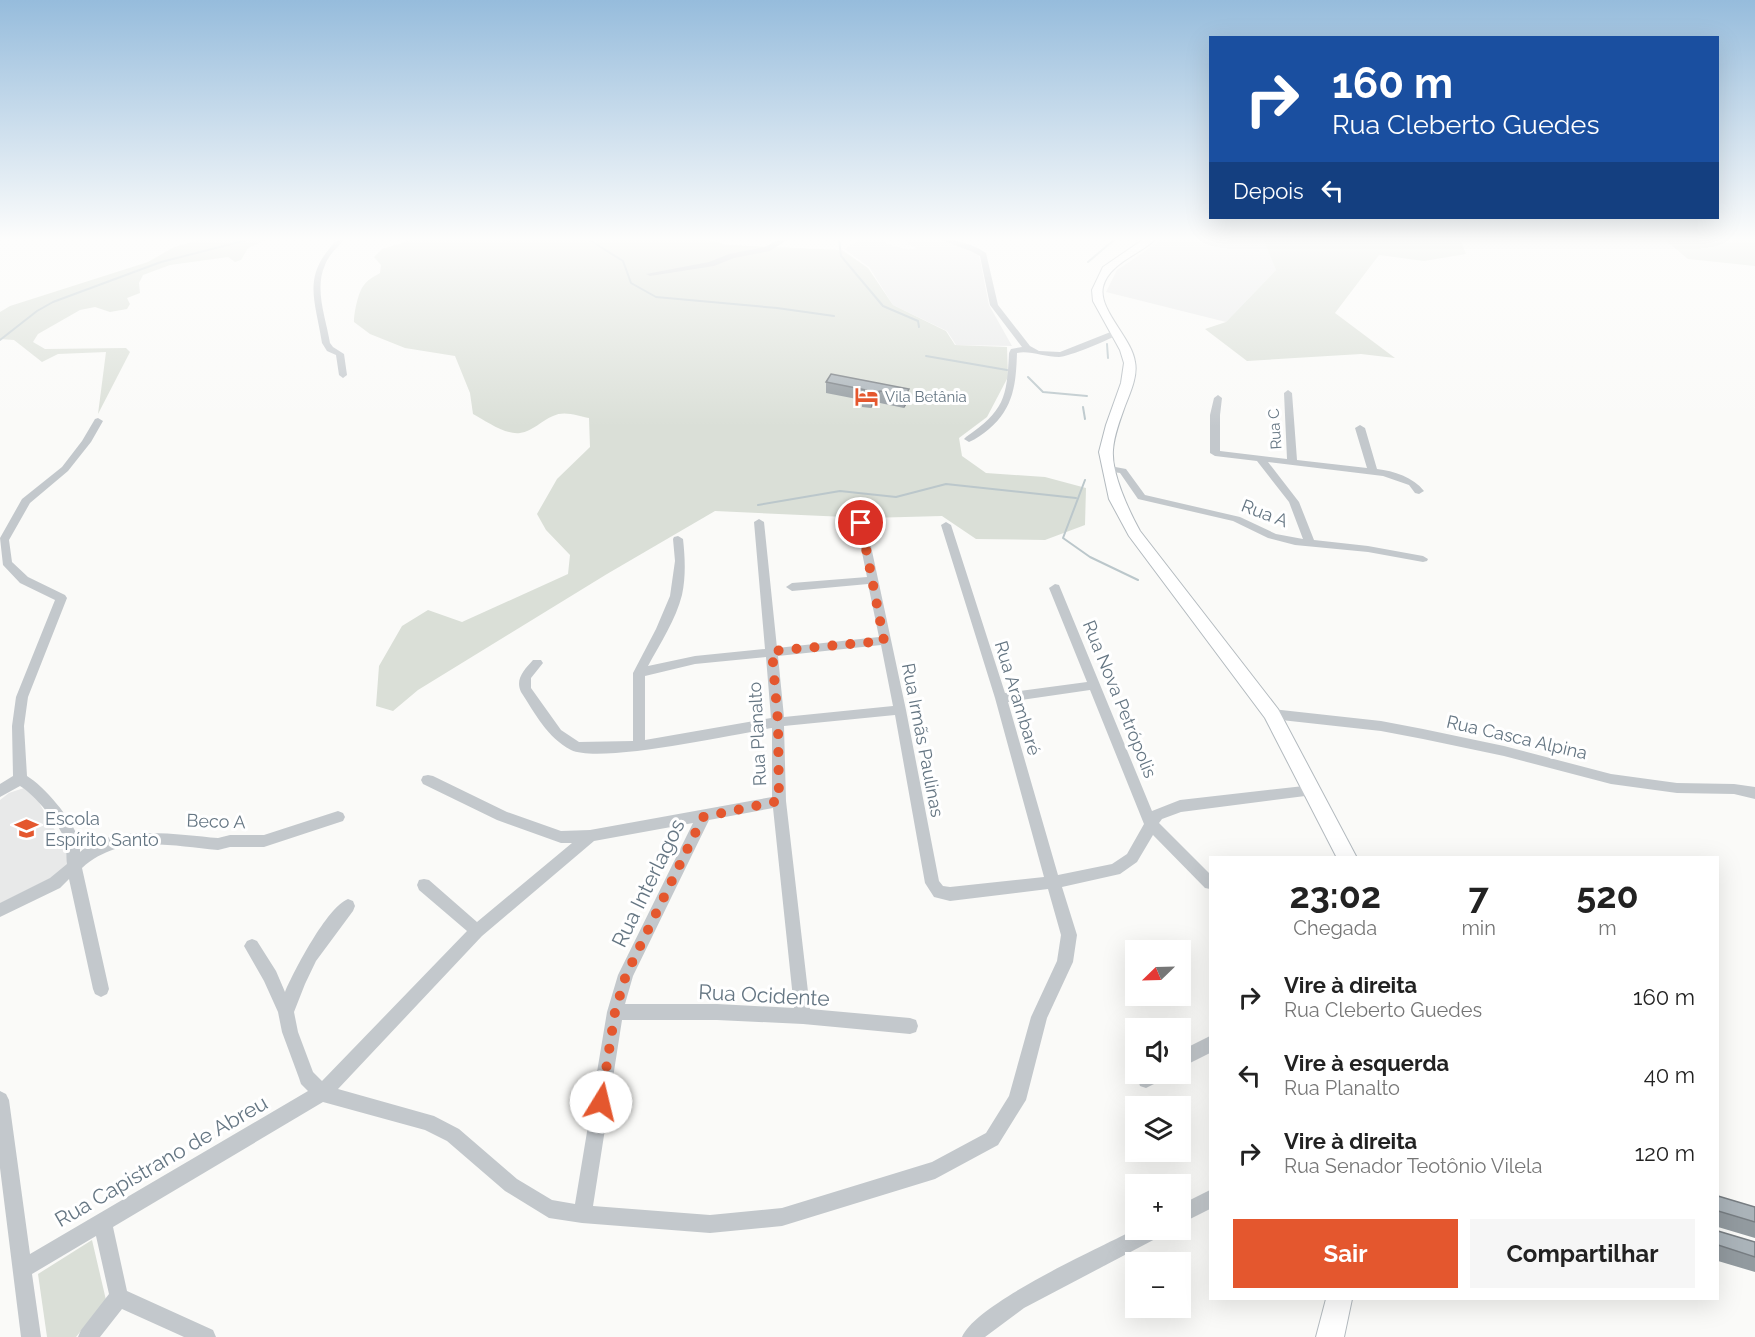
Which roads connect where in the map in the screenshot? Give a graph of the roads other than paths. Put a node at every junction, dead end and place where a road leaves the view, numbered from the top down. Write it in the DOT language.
graph roads {
  1 [pos="320,301"];
  2 [pos="993,301"];
  3 [pos="1098,301"];
  4 [pos="1116,333"];
  5 [pos="1028,348"];
  6 [pos="343,375"];
  7 [pos="1288,393"];
  8 [pos="1218,398"];
  9 [pos="98,421"];
  10 [pos="1360,428"];
  11 [pos="969,439"];
  12 [pos="1260,458"];
  13 [pos="1292,462"];
  14 [pos="1110,470"];
  15 [pos="1373,472"];
  16 [pos="1419,490"];
  17 [pos="759,522"];
  18 [pos="861,523"];
  19 [pos="946,525"];
  20 [pos="678,539"];
  21 [pos="1310,544"];
  22 [pos="1423,559"];
  23 [pos="872,580"];
  24 [pos="792,587"];
  25 [pos="1055,588"];
  26 [pos="884,641"];
  27 [pos="772,651"];
  28 [pos="537,663"];
  29 [pos="639,673"];
  30 [pos="1095,685"];
  31 [pos="1001,698"];
  32 [pos="900,710"];
  33 [pos="1272,714"];
  34 [pos="778,722"];
  35 [pos="639,746"];
  36 [pos="20,779"];
  37 [pos="428,780"];
  38 [pos="1313,790"];
  39 [pos="0,791"];
  40 [pos="1755,793"];
  41 [pos="779,801"];
  42 [pos="338,817"];
  43 [pos="703,817"];
  44 [pos="1151,824"];
  45 [pos="590,836"];
  46 [pos="1346,856"];
  47 [pos="74,867"];
  48 [pos="1053,882"];
  49 [pos="1209,882"];
  50 [pos="424,885"];
  51 [pos="348,906"];
  52 [pos="0,910"];
  53 [pos="477,931"];
  54 [pos="252,946"];
  55 [pos="101,989"];
  56 [pos="286,1012"];
  57 [pos="615,1012"];
  58 [pos="804,1016"];
  59 [pos="910,1026"];
  60 [pos="1209,1045"];
  61 [pos="1191,1054"];
  62 [pos="322,1093"];
  63 [pos="0,1100"];
  64 [pos="1209,1200"];
  65 [pos="1191,1209"];
  66 [pos="582,1214"];
  67 [pos="102,1221"];
  68 [pos="1133,1240"];
  69 [pos="23,1269"];
  70 [pos="118,1297"];
  71 [pos="1339,1300"];
  72 [pos="31,1337"];
  73 [pos="88,1337"];
  74 [pos="207,1337"];
  75 [pos="972,1337"];
  76 [pos="1330,1337"];
  1 -- 6 [label="street"];
  2 -- 5 [label="street"];
  3 -- 4 [label="main road"];
  4 -- 5 [label="street"];
  4 -- 14 [label="main road"];
  5 -- 11 [label="street"];
  7 -- 13 [label="street, Rua C"];
  8 -- 12 [label="street"];
  9 -- 36 [label="street"];
  10 -- 15 [label="street"];
  12 -- 13 [label="street"];
  12 -- 21 [label="street"];
  13 -- 15 [label="street"];
  14 -- 21 [label="street, Rua A"];
  14 -- 33 [label="main road"];
  15 -- 16 [label="street"];
  17 -- 27 [label="street, Rua Planalto"];
  18 -- 23 [label="street, Rua Irmãs Paulinas"];
  19 -- 31 [label="street, Rua Arambaré"];
  20 -- 29 [label="street"];
  21 -- 22 [label="street, Rua A"];
  23 -- 24 [label="street"];
  23 -- 26 [label="street, Rua Irmãs Paulinas"];
  25 -- 30 [label="street, Rua Nova Petrópolis"];
  26 -- 27 [label="street"];
  26 -- 32 [label="street, Rua Irmãs Paulinas"];
  27 -- 29 [label="street"];
  27 -- 34 [label="street, Rua Planalto"];
  28 -- 35 [label="street"];
  29 -- 35 [label="street"];
  30 -- 31 [label="street"];
  30 -- 44 [label="street, Rua Nova Petrópolis"];
  31 -- 48 [label="street, Rua Arambaré"];
  32 -- 34 [label="street"];
  32 -- 48 [label="street, Rua Irmãs Paulinas"];
  33 -- 38 [label="main road"];
  33 -- 40 [label="street, Rua Casca Alpina"];
  34 -- 35 [label="street"];
  34 -- 41 [label="street, Rua Planalto"];
  36 -- 39 [label="street"];
  36 -- 47 [label="street"];
  37 -- 45 [label="street"];
  38 -- 44 [label="street"];
  38 -- 46 [label="main road"];
  41 -- 43 [label="street"];
  41 -- 58 [label="street, Rua Planalto"];
  42 -- 47 [label="street, Beco A"];
  43 -- 45 [label="street"];
  43 -- 57 [label="street, Rua Interlagos"];
  44 -- 48 [label="street"];
  44 -- 49 [label="street"];
  45 -- 53 [label="street, Rua Capistrano de Abreu"];
  47 -- 52 [label="street, Beco A"];
  47 -- 55 [label="street"];
  48 -- 66 [label="street, Rua Arambaré"];
  50 -- 53 [label="street"];
  51 -- 56 [label="street"];
  53 -- 62 [label="street, Rua Capistrano de Abreu"];
  54 -- 56 [label="street"];
  56 -- 62 [label="street"];
  57 -- 58 [label="street, Rua Ocidente"];
  57 -- 66 [label="street, Rua Interlagos"];
  58 -- 59 [label="street, Rua Ocidente"];
  60 -- 61 [label="street"];
  62 -- 66 [label="street, Rua Arambaré"];
  62 -- 67 [label="street, Rua Capistrano de Abreu"];
  63 -- 69 [label="street"];
  64 -- 65 [label="street"];
  67 -- 69 [label="street, Rua Capistrano de Abreu"];
  67 -- 70 [label="street"];
  68 -- 75 [label="street"];
  69 -- 72 [label="street"];
  70 -- 73 [label="street"];
  70 -- 74 [label="street"];
  71 -- 76 [label="main road"];
}
